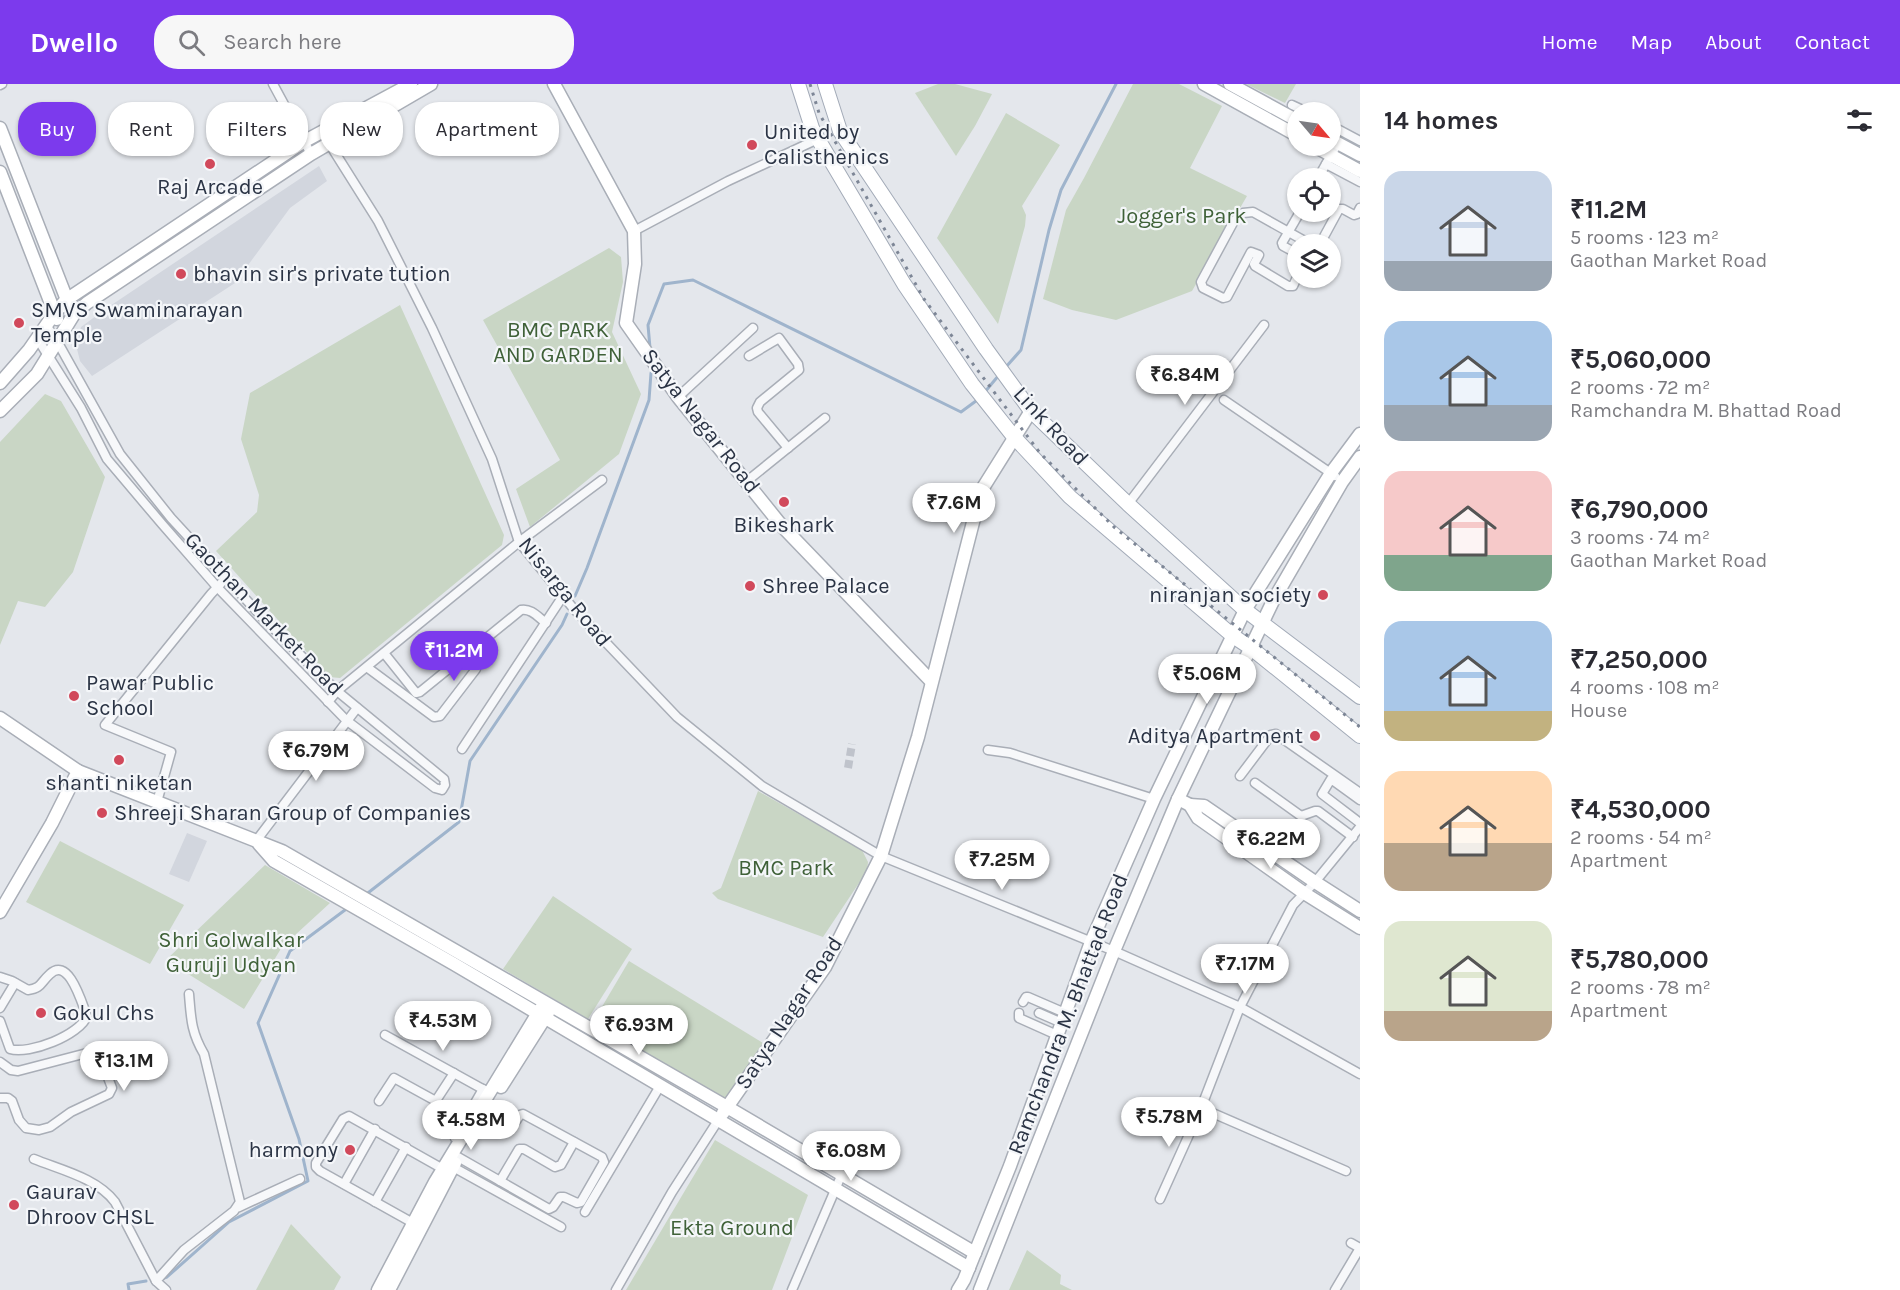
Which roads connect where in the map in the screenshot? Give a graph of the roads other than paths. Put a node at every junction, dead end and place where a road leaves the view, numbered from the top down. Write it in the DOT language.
graph roads {
  1 [pos="273,84"];
  2 [pos="411,84"];
  3 [pos="431,84"];
  4 [pos="554,84"];
  5 [pos="798,84"];
  6 [pos="825,84"];
  7 [pos="1204,84"];
  8 [pos="1231,84"];
  9 [pos="282,102"];
  10 [pos="378,102"];
  11 [pos="401,102"];
  12 [pos="1287,115"];
  13 [pos="0,128"];
  14 [pos="1287,130"];
  15 [pos="1341,131"];
  16 [pos="818,139"];
  17 [pos="1360,141"];
  18 [pos="1341,145"];
  19 [pos="320,149"];
  20 [pos="308,150"];
  21 [pos="311,154"];
  22 [pos="1360,155"];
  23 [pos="282,156"];
  24 [pos="337,156"];
  25 [pos="1325,156"];
  26 [pos="1329,156"];
  27 [pos="1328,159"];
  28 [pos="13,161"];
  29 [pos="0,167"];
  30 [pos="1323,168"];
  31 [pos="1360,171"];
  32 [pos="0,172"];
  33 [pos="1360,182"];
  34 [pos="1360,208"];
  35 [pos="1294,222"];
  36 [pos="633,231"];
  37 [pos="1289,231"];
  38 [pos="1288,234"];
  39 [pos="1294,234"];
  40 [pos="1325,234"];
  41 [pos="1287,236"];
  42 [pos="1287,248"];
  43 [pos="1287,285"];
  44 [pos="66,300"];
  45 [pos="54,314"];
  46 [pos="74,314"];
  47 [pos="46,325"];
  48 [pos="1264,325"];
  49 [pos="753,327"];
  50 [pos="64,330"];
  51 [pos="37,338"];
  52 [pos="57,341"];
  53 [pos="49,355"];
  54 [pos="749,356"];
  55 [pos="0,383"];
  56 [pos="678,398"];
  57 [pos="1224,400"];
  58 [pos="0,411"];
  59 [pos="1031,411"];
  60 [pos="95,412"];
  61 [pos="86,418"];
  62 [pos="825,418"];
  63 [pos="1360,434"];
  64 [pos="1014,437"];
  65 [pos="788,448"];
  66 [pos="1360,457"];
  67 [pos="1331,473"];
  68 [pos="602,480"];
  69 [pos="747,481"];
  70 [pos="1342,482"];
  71 [pos="143,483"];
  72 [pos="134,491"];
  73 [pos="1128,504"];
  74 [pos="186,534"];
  75 [pos="177,542"];
  76 [pos="519,542"];
  77 [pos="226,578"];
  78 [pos="217,587"];
  79 [pos="563,596"];
  80 [pos="1245,610"];
  81 [pos="546,623"];
  82 [pos="1262,623"];
  83 [pos="1233,636"];
  84 [pos="1251,648"];
  85 [pos="384,653"];
  86 [pos="1222,658"];
  87 [pos="368,668"];
  88 [pos="476,669"];
  89 [pos="1241,669"];
  90 [pos="931,681"];
  91 [pos="337,691"];
  92 [pos="1360,697"];
  93 [pos="328,702"];
  94 [pos="357,708"];
  95 [pos="0,718"];
  96 [pos="346,720"];
  97 [pos="1360,736"];
  98 [pos="462,749"];
  99 [pos="988,750"];
  100 [pos="78,771"];
  101 [pos="1240,776"];
  102 [pos="1255,783"];
  103 [pos="1360,793"];
  104 [pos="1154,799"];
  105 [pos="1178,799"];
  106 [pos="1360,800"];
  107 [pos="157,802"];
  108 [pos="1190,806"];
  109 [pos="1360,825"];
  110 [pos="1353,837"];
  111 [pos="256,840"];
  112 [pos="881,856"];
  113 [pos="1315,882"];
  114 [pos="1304,893"];
  115 [pos="1360,911"];
  116 [pos="0,912"];
  117 [pos="379,913"];
  118 [pos="1360,928"];
  119 [pos="1090,942"];
  120 [pos="1114,951"];
  121 [pos="0,979"];
  122 [pos="15,983"];
  123 [pos="189,994"];
  124 [pos="1023,1002"];
  125 [pos="548,1004"];
  126 [pos="1043,1004"];
  127 [pos="1240,1007"];
  128 [pos="0,1008"];
  129 [pos="1019,1013"];
  130 [pos="1039,1013"];
  131 [pos="541,1016"];
  132 [pos="0,1021"];
  133 [pos="1061,1023"];
  134 [pos="1033,1024"];
  135 [pos="385,1035"];
  136 [pos="0,1062"];
  137 [pos="454,1073"];
  138 [pos="1360,1074"];
  139 [pos="660,1086"];
  140 [pos="486,1091"];
  141 [pos="0,1098"];
  142 [pos="380,1101"];
  143 [pos="727,1107"];
  144 [pos="488,1108"];
  145 [pos="1201,1108"];
  146 [pos="719,1119"];
  147 [pos="375,1129"];
  148 [pos="574,1142"];
  149 [pos="406,1147"];
  150 [pos="34,1159"];
  151 [pos="451,1164"];
  152 [pos="1346,1171"];
  153 [pos="841,1176"];
  154 [pos="300,1179"];
  155 [pos="500,1180"];
  156 [pos="344,1184"];
  157 [pos="835,1190"];
  158 [pos="1160,1199"];
  159 [pos="375,1202"];
  160 [pos="239,1206"];
  161 [pos="585,1212"];
  162 [pos="413,1223"];
  163 [pos="561,1227"];
  164 [pos="1357,1247"];
  165 [pos="975,1253"];
  166 [pos="969,1268"];
  167 [pos="156,1281"];
  168 [pos="961,1287"];
  169 [pos="980,1289"];
  170 [pos="166,1290"];
  171 [pos="378,1290"];
  172 [pos="389,1290"];
  173 [pos="616,1290"];
  174 [pos="792,1290"];
  175 [pos="1335,1290"];
  1 -- 9 [label="street"];
  2 -- 10 [label="street"];
  3 -- 11 [label="street"];
  4 -- 36 [label="street, Satya Nagar Road"];
  5 -- 16 [label="main road, Link Road"];
  6 -- 59 [label="main road, Link Road"];
  7 -- 14 [label="street"];
  8 -- 12 [label="street"];
  13 -- 28 [label="street"];
  15 -- 17 [label="street"];
  16 -- 36 [label="street"];
  16 -- 64 [label="main road, Link Road"];
  18 -- 22 [label="street"];
  19 -- 21 [label="street"];
  20 -- 21 [label="street"];
  21 -- 46 [label="street"];
  23 -- 44 [label="street"];
  24 -- 76 [label="street, Nisarga Road"];
  25 -- 27 [label="street"];
  26 -- 27 [label="street"];
  27 -- 30 [label="street"];
  27 -- 31 [label="street"];
  27 -- 33 [label="street"];
  28 -- 29 [label="street"];
  28 -- 44 [label="street"];
  32 -- 45 [label="street"];
  34 -- 40 [label="street"];
  35 -- 37 [label="street"];
  36 -- 56 [label="street, Satya Nagar Road"];
  37 -- 38 [label="street"];
  37 -- 39 [label="street"];
  37 -- 43 [label="street"];
  41 -- 42 [label="street"];
  44 -- 45 [label="street"];
  44 -- 46 [label="street"];
  45 -- 47 [label="street"];
  45 -- 50 [label="street"];
  46 -- 50 [label="street"];
  47 -- 51 [label="street"];
  47 -- 52 [label="street, Gaothan Market Road"];
  48 -- 73 [label="street"];
  49 -- 56 [label="street"];
  50 -- 52 [label="street"];
  51 -- 53 [label="street, Gaothan Market Road"];
  51 -- 55 [label="street"];
  52 -- 53 [label="street"];
  52 -- 60 [label="street, Gaothan Market Road"];
  53 -- 58 [label="street"];
  53 -- 61 [label="street, Gaothan Market Road"];
  54 -- 65 [label="street"];
  56 -- 69 [label="street, Satya Nagar Road"];
  57 -- 67 [label="street"];
  59 -- 64 [label="street, Satya Nagar Road"];
  59 -- 73 [label="main road, Link Road"];
  60 -- 61 [label="street"];
  60 -- 71 [label="street, Gaothan Market Road"];
  61 -- 72 [label="street, Gaothan Market Road"];
  62 -- 65 [label="street"];
  63 -- 67 [label="street, Ramchandra M. Bhattad Road"];
  64 -- 83 [label="main road, Link Road"];
  64 -- 90 [label="street, Satya Nagar Road"];
  65 -- 69 [label="street"];
  66 -- 70 [label="street, Ramchandra M. Bhattad Road"];
  67 -- 70 [label="street"];
  67 -- 80 [label="street, Ramchandra M. Bhattad Road"];
  68 -- 76 [label="street"];
  69 -- 90 [label="street, Satya Nagar Road"];
  70 -- 82 [label="street, Ramchandra M. Bhattad Road"];
  71 -- 72 [label="street"];
  71 -- 74 [label="street, Gaothan Market Road"];
  72 -- 75 [label="street, Gaothan Market Road"];
  73 -- 80 [label="main road, Link Road"];
  74 -- 75 [label="street"];
  74 -- 77 [label="street, Gaothan Market Road"];
  75 -- 78 [label="street, Gaothan Market Road"];
  76 -- 79 [label="street, Nisarga Road"];
  76 -- 85 [label="street"];
  77 -- 78 [label="street"];
  77 -- 91 [label="street, Gaothan Market Road"];
  78 -- 93 [label="street, Gaothan Market Road"];
  78 -- 107 [label="street"];
  79 -- 81 [label="street"];
  79 -- 112 [label="street, Nisarga Road"];
  80 -- 82 [label="main road, Link Road"];
  80 -- 83 [label="street, Ramchandra M. Bhattad Road"];
  81 -- 85 [label="street"];
  81 -- 98 [label="street"];
  82 -- 84 [label="street, Ramchandra M. Bhattad Road"];
  82 -- 92 [label="main road, Link Road"];
  83 -- 84 [label="main road, Link Road"];
  83 -- 86 [label="street, Ramchandra M. Bhattad Road"];
  84 -- 89 [label="street, Ramchandra M. Bhattad Road"];
  84 -- 97 [label="main road, Link Road"];
  85 -- 87 [label="street"];
  86 -- 89 [label="street"];
  86 -- 104 [label="street, Ramchandra M. Bhattad Road"];
  87 -- 88 [label="street"];
  87 -- 91 [label="street"];
  89 -- 105 [label="street, Ramchandra M. Bhattad Road"];
  90 -- 112 [label="street, Satya Nagar Road"];
  91 -- 93 [label="street"];
  91 -- 94 [label="street, Gaothan Market Road"];
  93 -- 96 [label="street, Gaothan Market Road"];
  94 -- 96 [label="street"];
  94 -- 96 [label="street, Gaothan Market Road"];
  95 -- 100 [label="street"];
  96 -- 111 [label="street"];
  99 -- 104 [label="street"];
  100 -- 107 [label="street"];
  100 -- 116 [label="street"];
  101 -- 103 [label="street"];
  102 -- 110 [label="street"];
  104 -- 119 [label="street, Ramchandra M. Bhattad Road"];
  105 -- 108 [label="street"];
  105 -- 120 [label="street, Ramchandra M. Bhattad Road"];
  106 -- 109 [label="street"];
  107 -- 111 [label="street"];
  108 -- 113 [label="street"];
  108 -- 114 [label="street"];
  109 -- 110 [label="street"];
  110 -- 113 [label="street"];
  111 -- 117 [label="street"];
  111 -- 117 [label="street"];
  112 -- 119 [label="street, Nisarga Road"];
  112 -- 143 [label="street, Satya Nagar Road"];
  113 -- 114 [label="street"];
  113 -- 115 [label="street"];
  114 -- 118 [label="street"];
  114 -- 127 [label="street"];
  117 -- 125 [label="street"];
  117 -- 131 [label="street"];
  119 -- 120 [label="street, Nisarga Road"];
  119 -- 133 [label="street, Ramchandra M. Bhattad Road"];
  120 -- 127 [label="street, Nisarga Road"];
  120 -- 169 [label="street, Ramchandra M. Bhattad Road"];
  121 -- 122 [label="street"];
  122 -- 128 [label="street"];
  122 -- 132 [label="street"];
  123 -- 160 [label="street"];
  124 -- 126 [label="street"];
  125 -- 131 [label="street"];
  125 -- 143 [label="street"];
  126 -- 130 [label="street"];
  126 -- 133 [label="street"];
  127 -- 138 [label="street, Nisarga Road"];
  127 -- 145 [label="street"];
  129 -- 134 [label="street"];
  130 -- 133 [label="street"];
  130 -- 134 [label="street"];
  131 -- 139 [label="street"];
  131 -- 140 [label="street"];
  131 -- 144 [label="street"];
  133 -- 134 [label="street"];
  133 -- 165 [label="street, Ramchandra M. Bhattad Road"];
  135 -- 137 [label="street"];
  136 -- 141 [label="street"];
  137 -- 140 [label="street"];
  137 -- 142 [label="street"];
  139 -- 146 [label="street"];
  139 -- 161 [label="street"];
  140 -- 151 [label="street"];
  143 -- 146 [label="street, Satya Nagar Road"];
  143 -- 153 [label="street"];
  144 -- 148 [label="street"];
  144 -- 151 [label="street"];
  145 -- 152 [label="street"];
  145 -- 158 [label="street"];
  146 -- 157 [label="street"];
  146 -- 173 [label="street"];
  147 -- 149 [label="street"];
  147 -- 156 [label="street"];
  147 -- 156 [label="street"];
  148 -- 155 [label="street"];
  148 -- 155 [label="street"];
  149 -- 151 [label="street"];
  149 -- 159 [label="street"];
  150 -- 167 [label="street"];
  151 -- 155 [label="street"];
  151 -- 162 [label="street"];
  151 -- 163 [label="street"];
  151 -- 172 [label="street"];
  153 -- 157 [label="street"];
  153 -- 165 [label="street"];
  154 -- 160 [label="street"];
  156 -- 159 [label="street"];
  157 -- 166 [label="street"];
  157 -- 174 [label="street"];
  159 -- 162 [label="street"];
  160 -- 167 [label="street"];
  162 -- 171 [label="street"];
  164 -- 175 [label="street"];
  165 -- 166 [label="street, Ramchandra M. Bhattad Road"];
  166 -- 168 [label="street, Ramchandra M. Bhattad Road"];
  167 -- 170 [label="street"];
}
